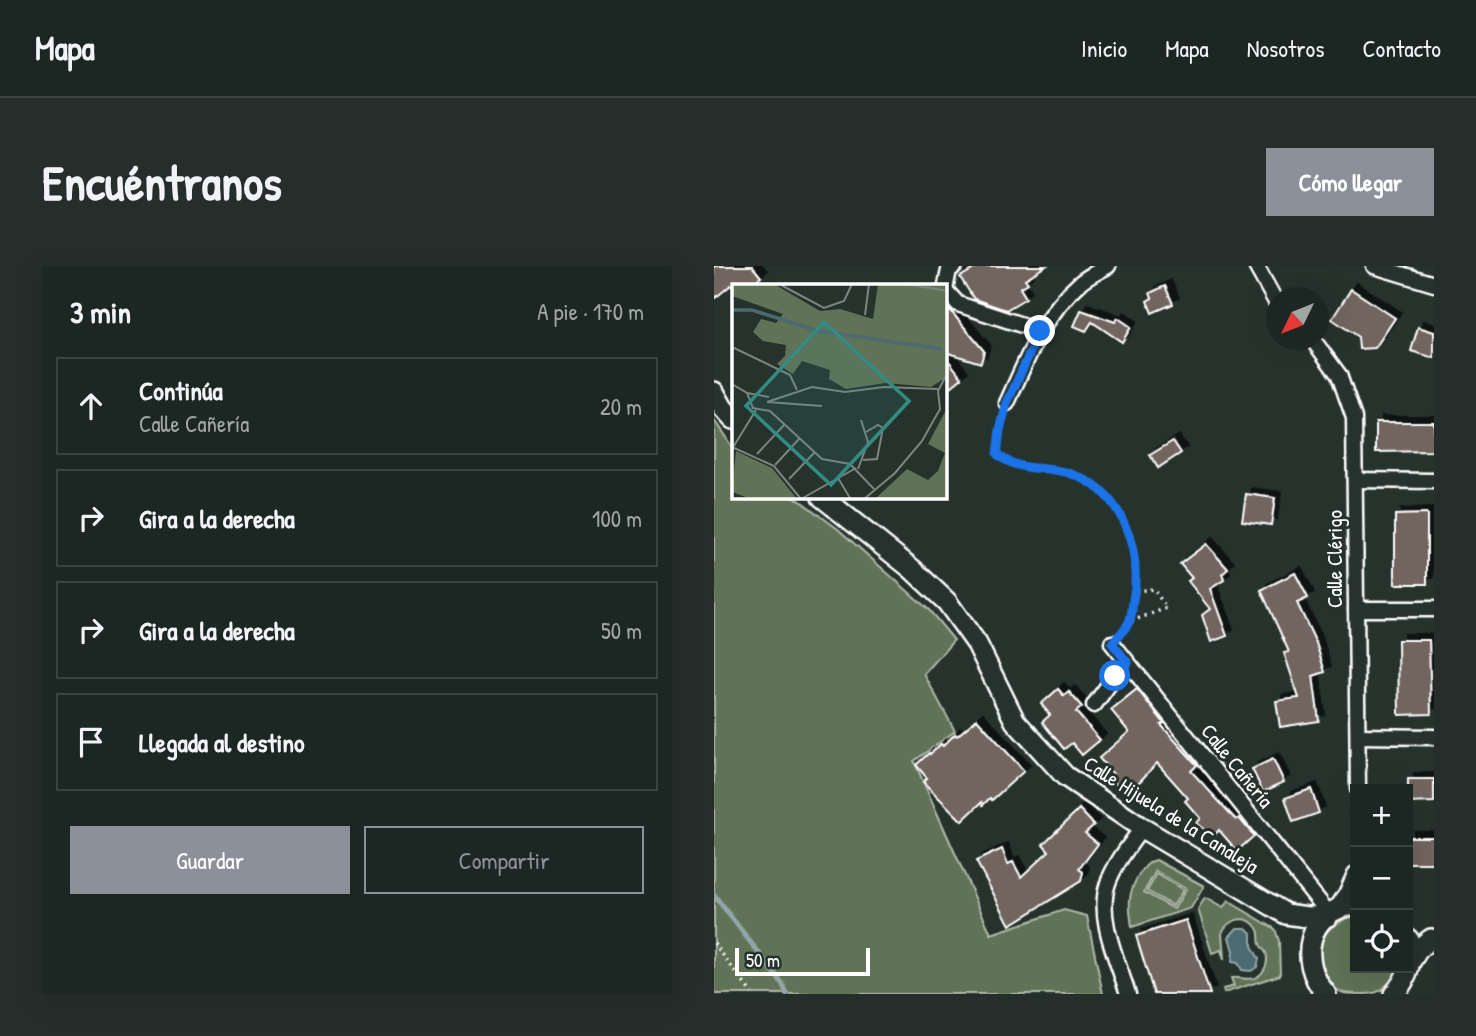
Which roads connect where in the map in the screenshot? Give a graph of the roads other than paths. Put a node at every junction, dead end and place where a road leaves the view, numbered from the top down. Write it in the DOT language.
graph roads {
  1 [pos="955,266"];
  2 [pos="1108,266"];
  3 [pos="1256,266"];
  4 [pos="1374,266"];
  5 [pos="946,284"];
  6 [pos="1434,284"];
  7 [pos="1268,287"];
  8 [pos="947,292"];
  9 [pos="1040,331"];
  10 [pos="1320,350"];
  11 [pos="714,392"];
  12 [pos="1007,403"];
  13 [pos="732,418"];
  14 [pos="1356,480"];
  15 [pos="1434,481"];
  16 [pos="824,499"];
  17 [pos="1356,609"];
  18 [pos="1434,609"];
  19 [pos="1112,643"];
  20 [pos="1128,663"];
  21 [pos="1094,705"];
  22 [pos="1358,736"];
  23 [pos="1434,737"];
  24 [pos="1358,784"];
  25 [pos="1142,828"];
  26 [pos="1350,885"];
  27 [pos="1350,907"];
  28 [pos="1286,914"];
  29 [pos="1331,914"];
  30 [pos="1413,935"];
  31 [pos="1432,939"];
  32 [pos="1309,951"];
  33 [pos="1413,959"];
  34 [pos="1405,973"];
  35 [pos="1410,973"];
  36 [pos="1128,994"];
  37 [pos="1326,994"];
  38 [pos="1394,994"];
  39 [pos="1411,994"];
  40 [pos="1418,994"];
  1 -- 5 [label="street"];
  2 -- 9 [label="street"];
  3 -- 7 [label="street"];
  4 -- 6 [label="street"];
  8 -- 9 [label="street"];
  9 -- 12 [label="street"];
  10 -- 14 [label="street, Calle Clérigo"];
  11 -- 13 [label="street"];
  14 -- 15 [label="street"];
  14 -- 17 [label="street, Calle Clérigo"];
  16 -- 25 [label="street, Calle Hijuela de la Canaleja"];
  17 -- 18 [label="street"];
  17 -- 22 [label="street, Calle Clérigo"];
  19 -- 20 [label="street, Calle Cañería"];
  20 -- 21 [label="street"];
  20 -- 29 [label="street, Calle Cañería"];
  22 -- 23 [label="street"];
  22 -- 24 [label="street, Calle Clérigo"];
  25 -- 28 [label="street, Calle Hijuela de la Canaleja"];
  25 -- 36 [label="street"];
  26 -- 29 [label="street"];
  27 -- 29 [label="street, Calle Hijuela de la Canaleja"];
  28 -- 29 [label="street, Calle Hijuela de la Canaleja"];
  28 -- 32 [label="street, Calle Hijuela de la Canaleja"];
  29 -- 32 [label="street"];
  30 -- 31 [label="street"];
  31 -- 33 [label="street"];
  32 -- 37 [label="street, Calle Hijuela de la Canaleja"];
  34 -- 38 [label="street"];
  35 -- 40 [label="street"];
  38 -- 39 [label="street"];
}
